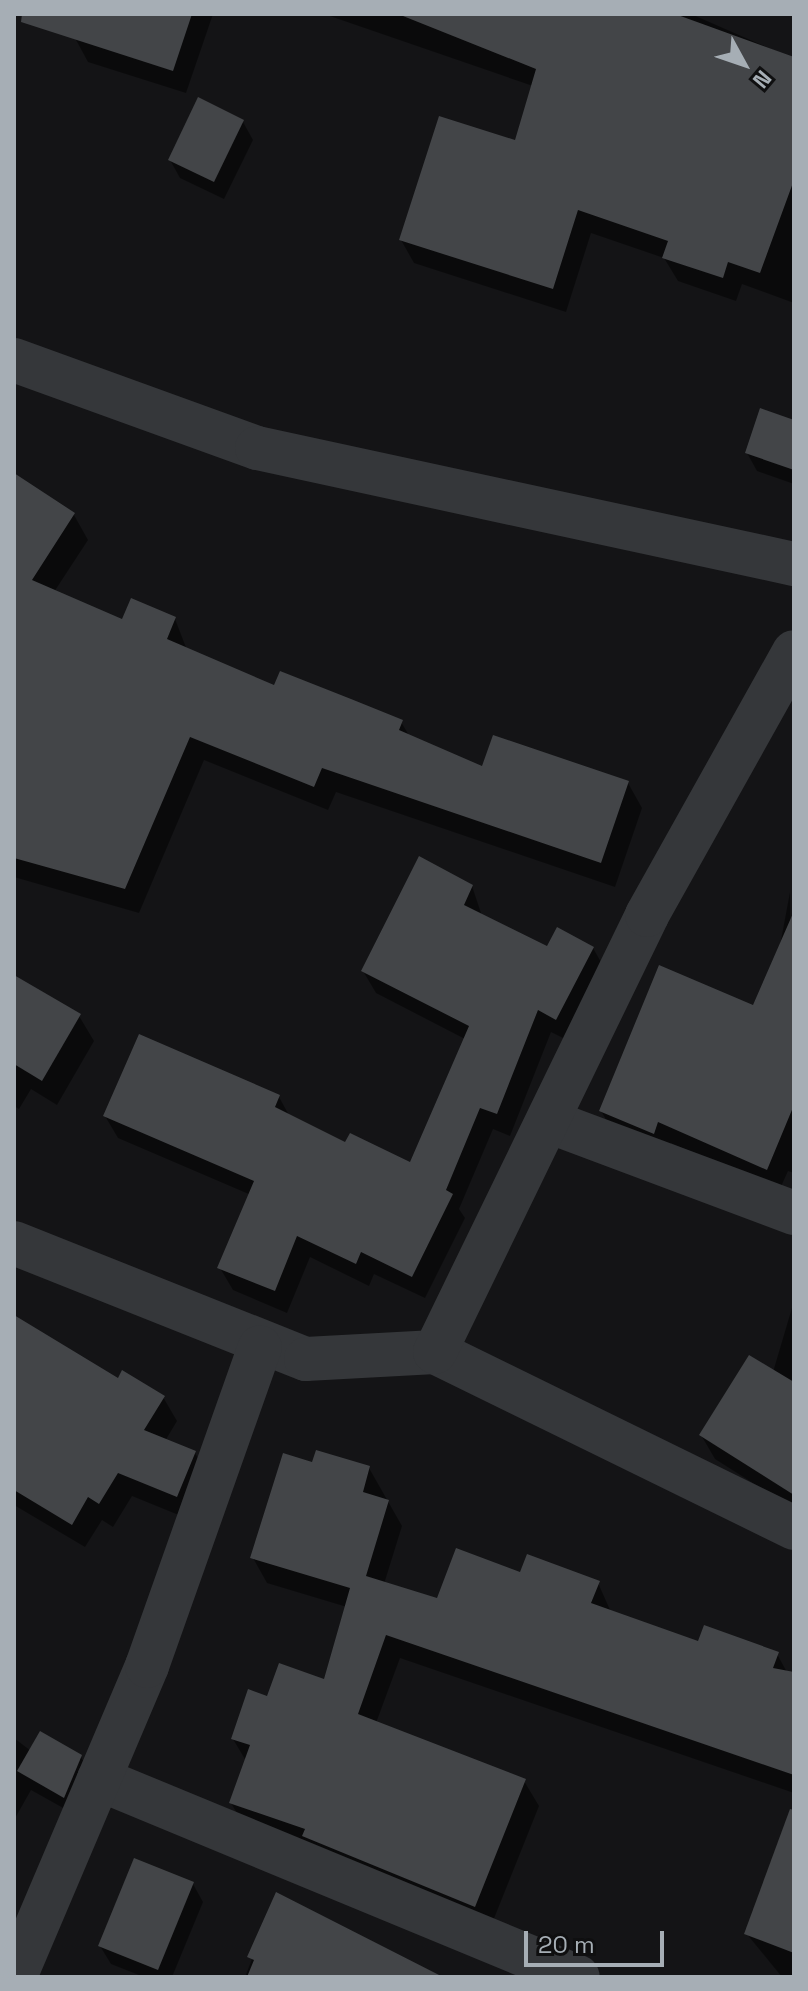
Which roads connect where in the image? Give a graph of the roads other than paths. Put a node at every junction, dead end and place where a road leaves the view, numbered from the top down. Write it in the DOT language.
graph roads {
  1 [pos="14,360"];
  2 [pos="794,564"];
  3 [pos="794,652"];
  4 [pos="548,1121"];
  5 [pos="794,1213"];
  6 [pos="14,1243"];
  7 [pos="260,1347"];
  8 [pos="435,1352"];
  9 [pos="794,1528"];
  10 [pos="99,1779"];
  11 [pos="15,1977"];
  12 [pos="578,1977"];
  1 -- 2 [label="street"];
  3 -- 4 [label="street"];
  4 -- 5 [label="street"];
  4 -- 8 [label="street"];
  6 -- 7 [label="street"];
  7 -- 8 [label="street"];
  7 -- 10 [label="street"];
  8 -- 9 [label="street"];
  10 -- 11 [label="street"];
  10 -- 12 [label="street"];
}
